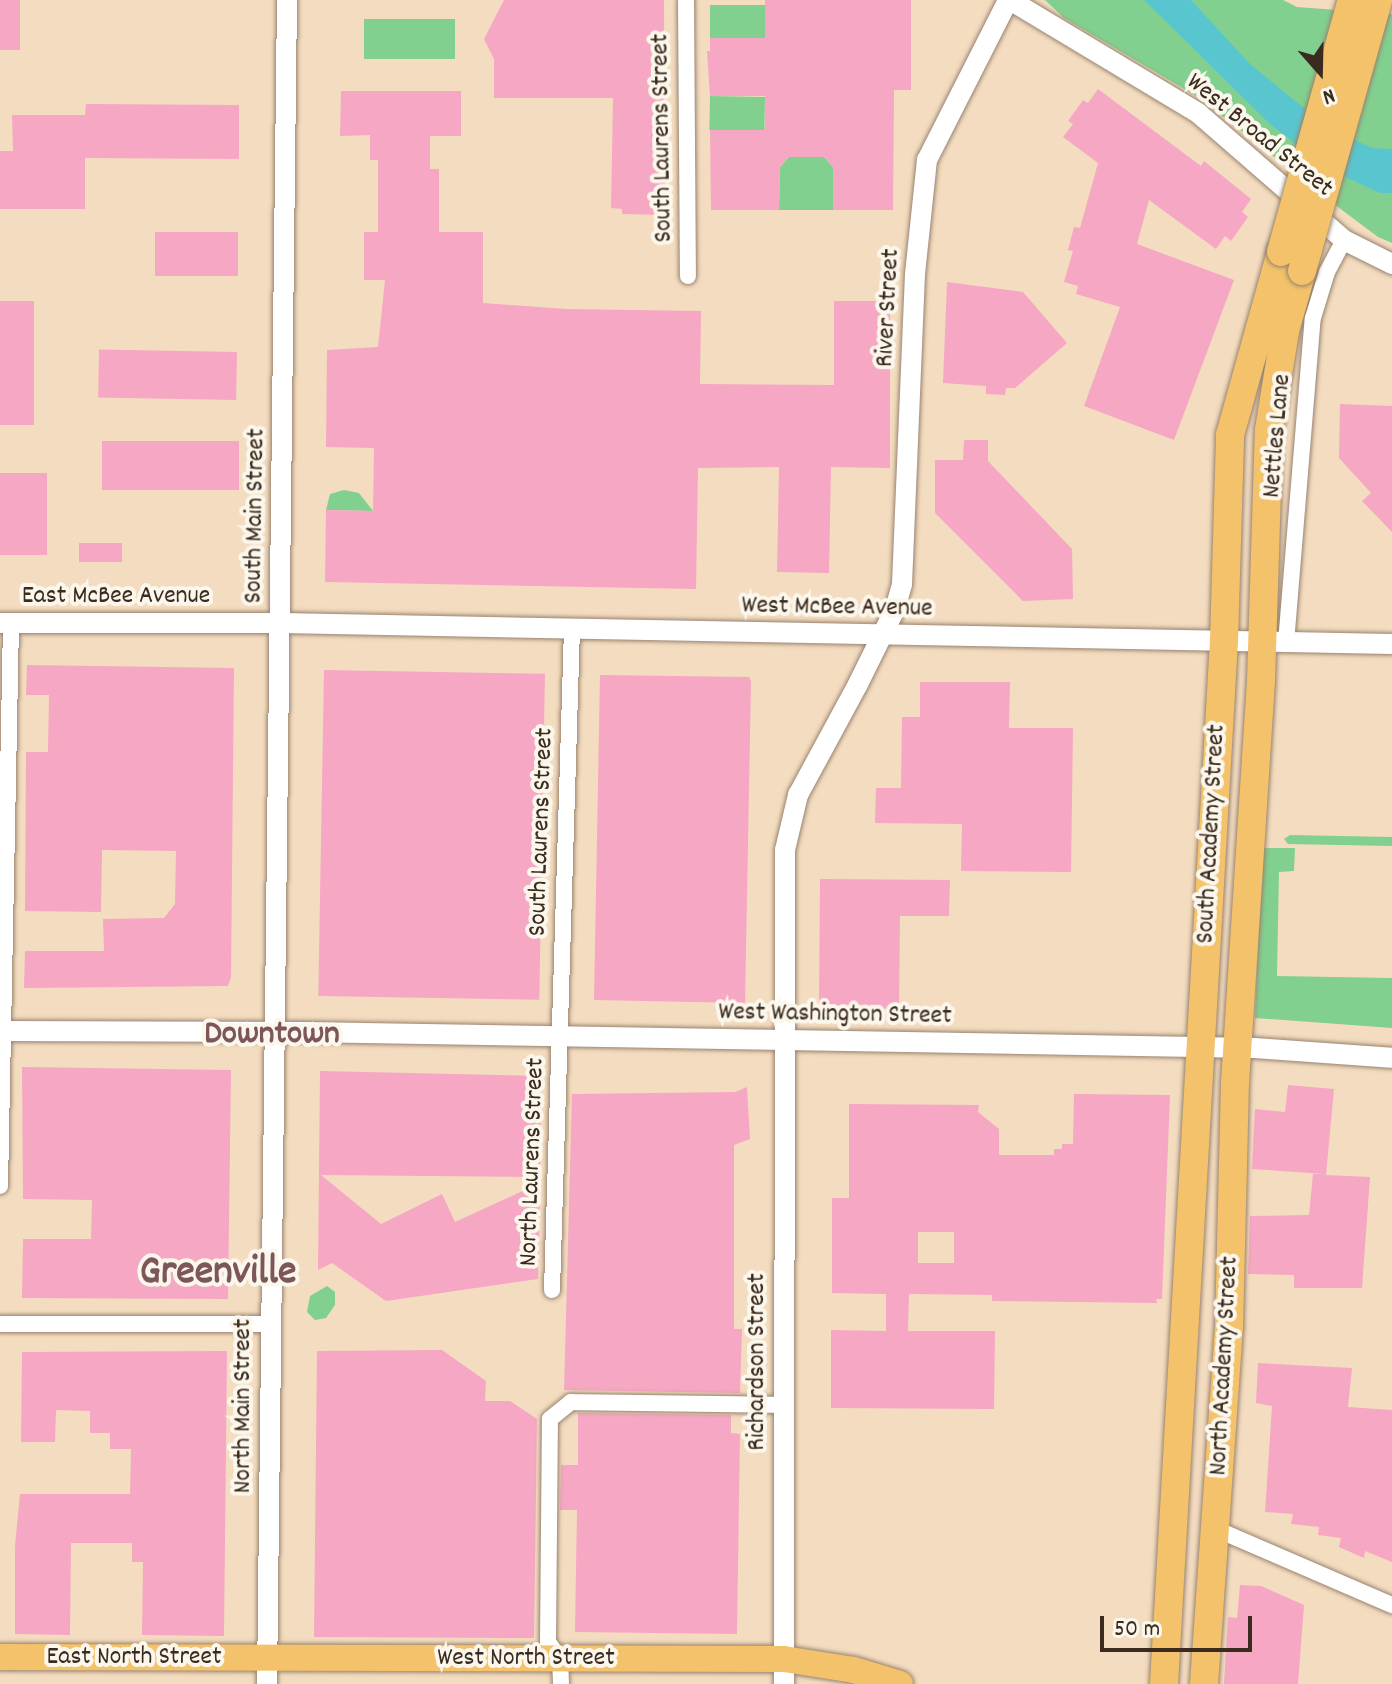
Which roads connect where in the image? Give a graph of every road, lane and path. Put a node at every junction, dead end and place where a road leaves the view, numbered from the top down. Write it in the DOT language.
graph roads {
  1 [pos="287,0"];
  2 [pos="686,0"];
  3 [pos="1009,0"];
  4 [pos="1352,0"];
  5 [pos="1380,0"];
  6 [pos="1392,1"];
  7 [pos="1344,240"];
  8 [pos="1392,264"];
  9 [pos="688,276"];
  10 [pos="6,623"];
  11 [pos="281,623"];
  12 [pos="572,629"];
  13 [pos="882,635"];
  14 [pos="1224,641"];
  15 [pos="1274,642"];
  16 [pos="1392,644"];
  17 [pos="0,1031"];
  18 [pos="277,1032"];
  19 [pos="561,1036"];
  20 [pos="784,1040"];
  21 [pos="1199,1047"];
  22 [pos="1237,1048"];
  23 [pos="1392,1058"];
  24 [pos="0,1186"];
  25 [pos="552,1290"];
  26 [pos="0,1324"];
  27 [pos="270,1324"];
  28 [pos="784,1405"];
  29 [pos="1216,1529"];
  30 [pos="1392,1605"];
  31 [pos="0,1657"];
  32 [pos="784,1671"];
  33 [pos="268,1672"];
  34 [pos="560,1672"];
  35 [pos="900,1684"];
  36 [pos="1164,1684"];
  37 [pos="1204,1684"];
  1 -- 11 [label="street, South Main Street"];
  2 -- 9 [label="street, South Laurens Street"];
  3 -- 7 [label="street, West Broad Street"];
  3 -- 13 [label="street, River Street"];
  4 -- 14 [label="highway, South Academy Street, bridge"];
  5 -- 6 [label="street"];
  5 -- 15 [label="highway, South Academy Street, bridge"];
  7 -- 8 [label="street, West Broad Street"];
  7 -- 15 [label="street, Nettles Lane"];
  10 -- 11 [label="street, East McBee Avenue"];
  10 -- 17 [label="street"];
  11 -- 12 [label="street, West McBee Avenue"];
  11 -- 18 [label="street, South Main Street"];
  12 -- 13 [label="street, West McBee Avenue"];
  12 -- 19 [label="street, South Laurens Street"];
  13 -- 14 [label="street, West McBee Avenue"];
  13 -- 20 [label="street, River Street"];
  14 -- 15 [label="street, West McBee Avenue"];
  14 -- 21 [label="highway, South Academy Street"];
  15 -- 16 [label="street, West McBee Avenue"];
  15 -- 22 [label="highway, South Academy Street"];
  17 -- 18 [label="street, West Washington Street"];
  17 -- 24 [label="street"];
  18 -- 19 [label="street, West Washington Street"];
  18 -- 27 [label="street, North Main Street"];
  19 -- 20 [label="street, West Washington Street"];
  19 -- 25 [label="street, North Laurens Street"];
  20 -- 21 [label="street, West Washington Street"];
  20 -- 28 [label="street, Richardson Street"];
  21 -- 22 [label="street, West Washington Street"];
  21 -- 36 [label="highway, South Academy Street"];
  22 -- 23 [label="street, West Washington Street"];
  22 -- 29 [label="highway, North Academy Street"];
  26 -- 27 [label="street"];
  27 -- 33 [label="street, North Main Street"];
  28 -- 32 [label="street, Richardson Street"];
  28 -- 34 [label="street"];
  29 -- 30 [label="street"];
  29 -- 37 [label="highway, North Academy Street"];
  31 -- 33 [label="main road, East North Street"];
  32 -- 34 [label="main road, West North Street"];
  32 -- 35 [label="main road, West North Street"];
  33 -- 34 [label="main road, West North Street"];
}
